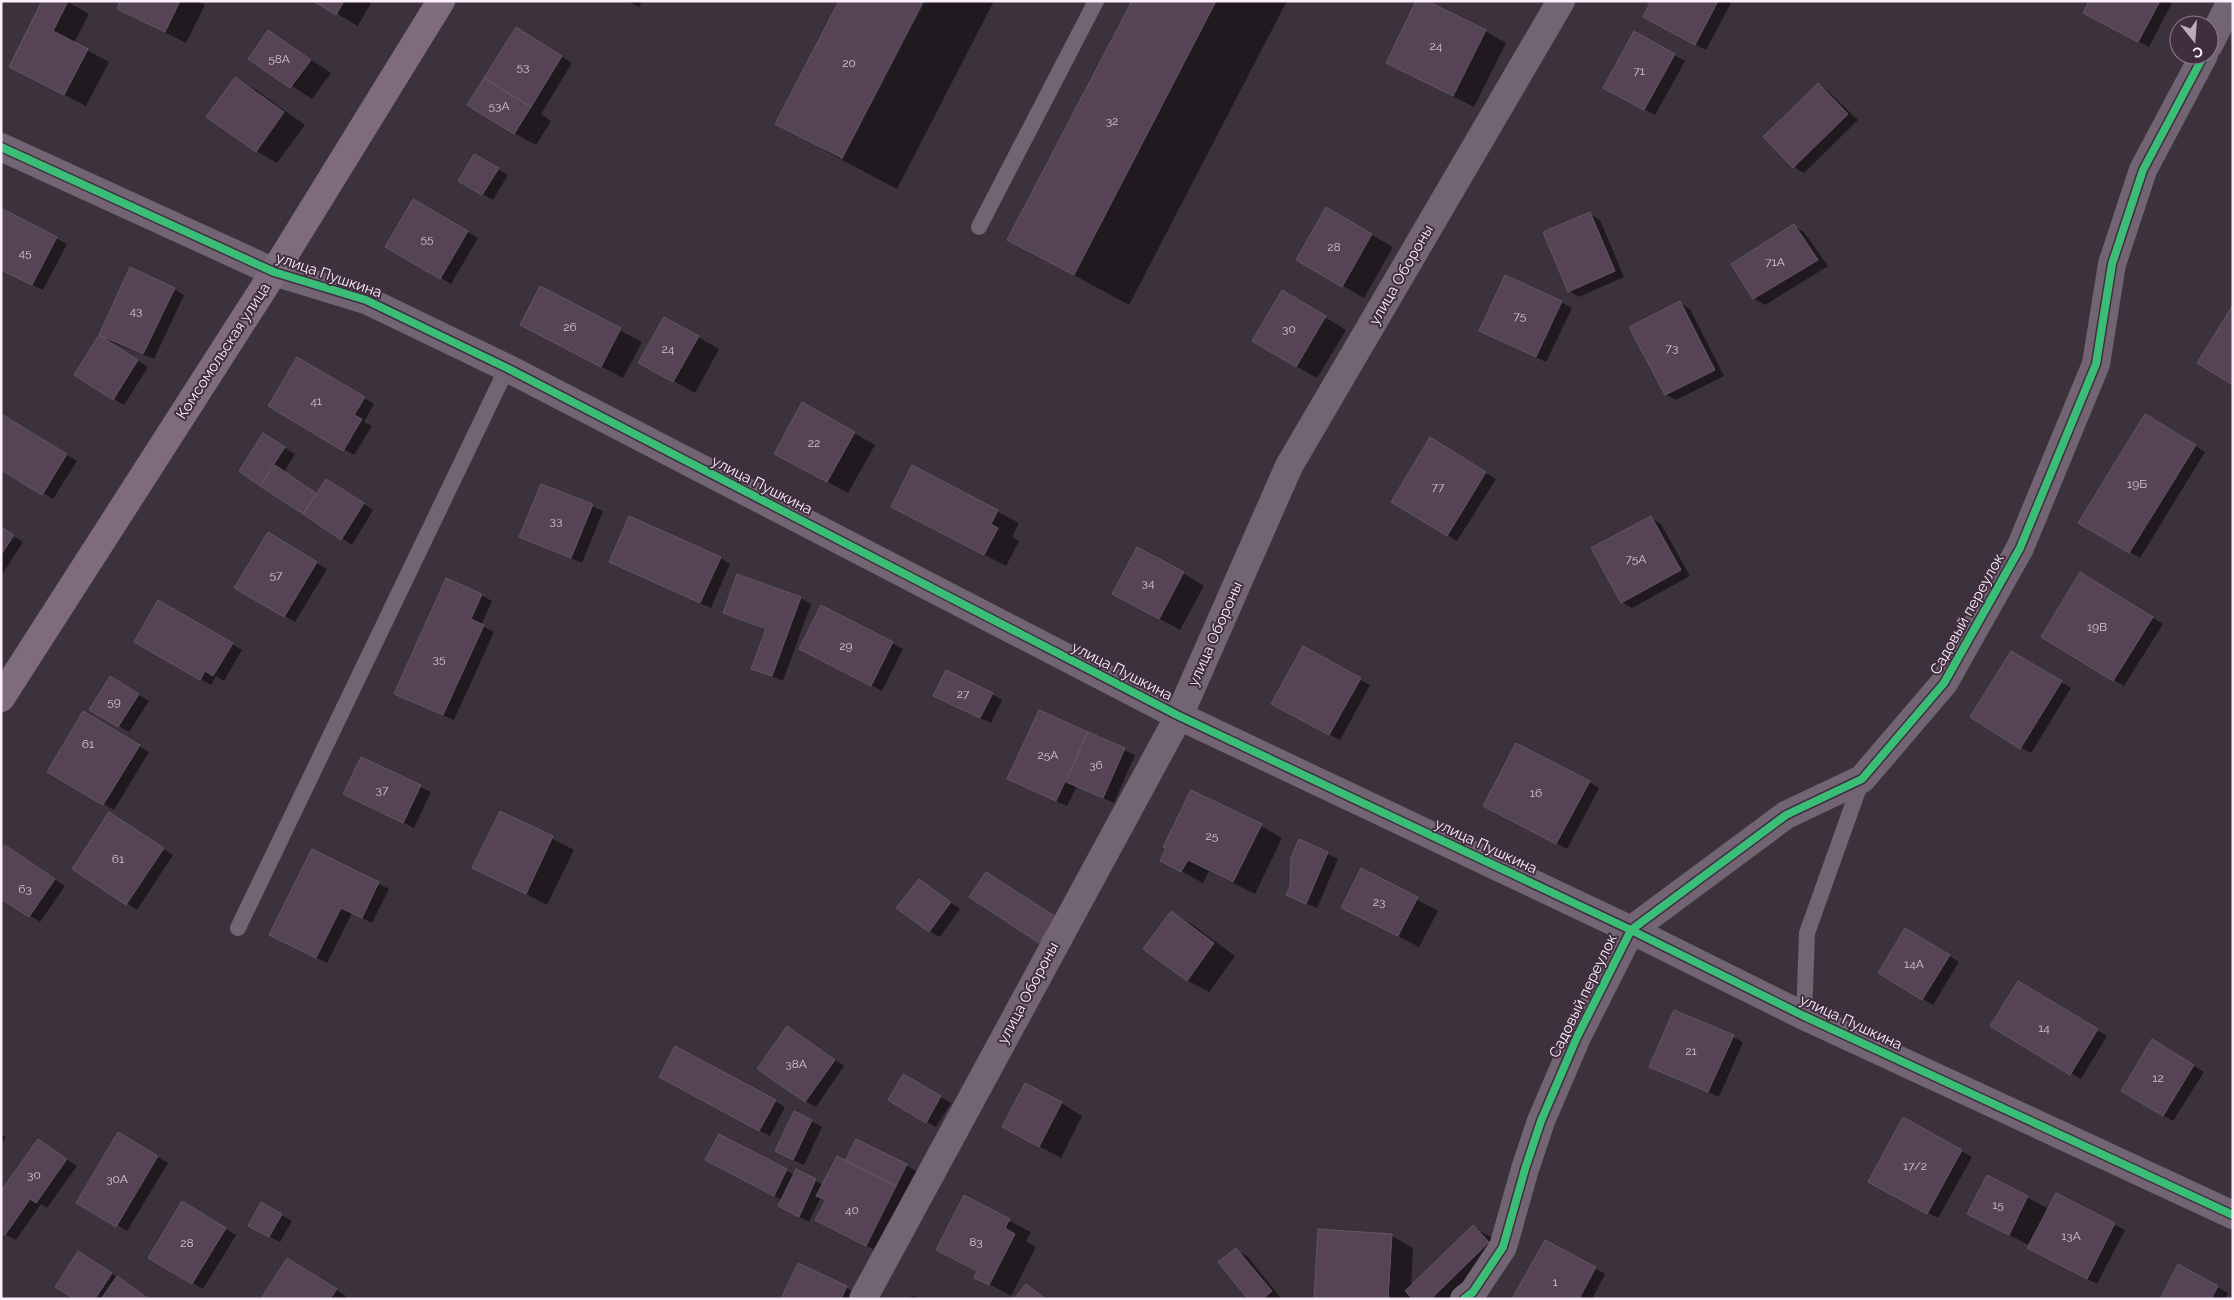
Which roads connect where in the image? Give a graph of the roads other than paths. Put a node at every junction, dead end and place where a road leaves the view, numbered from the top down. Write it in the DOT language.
graph roads {
  1 [pos="441,1"];
  2 [pos="1096,1"];
  3 [pos="1561,1"];
  4 [pos="2231,1"];
  5 [pos="2219,25"];
  6 [pos="2199,65"];
  7 [pos="1,147"];
  8 [pos="979,227"];
  9 [pos="274,272"];
  10 [pos="507,368"];
  11 [pos="1,698"];
  12 [pos="1178,716"];
  13 [pos="1862,779"];
  14 [pos="238,928"];
  15 [pos="1631,930"];
  16 [pos="1804,1016"];
  17 [pos="2233,1215"];
  18 [pos="863,1299"];
  19 [pos="1464,1299"];
  1 -- 9 [label="main road, Комсомольская улица"];
  2 -- 8 [label="lane"];
  3 -- 12 [label="street, улица Обороны"];
  4 -- 5 [label="street"];
  6 -- 13 [label="street, Садовый переулок"];
  7 -- 9 [label="street, улица Пушкина"];
  9 -- 10 [label="street, улица Пушкина"];
  9 -- 11 [label="main road, Комсомольская улица"];
  10 -- 12 [label="street, улица Пушкина"];
  10 -- 14 [label="lane"];
  12 -- 15 [label="street, улица Пушкина"];
  12 -- 18 [label="street, улица Обороны"];
  13 -- 15 [label="street, Садовый переулок"];
  13 -- 16 [label="lane"];
  15 -- 16 [label="street, улица Пушкина"];
  15 -- 19 [label="street, Садовый переулок"];
  16 -- 17 [label="street, улица Пушкина"];
}
